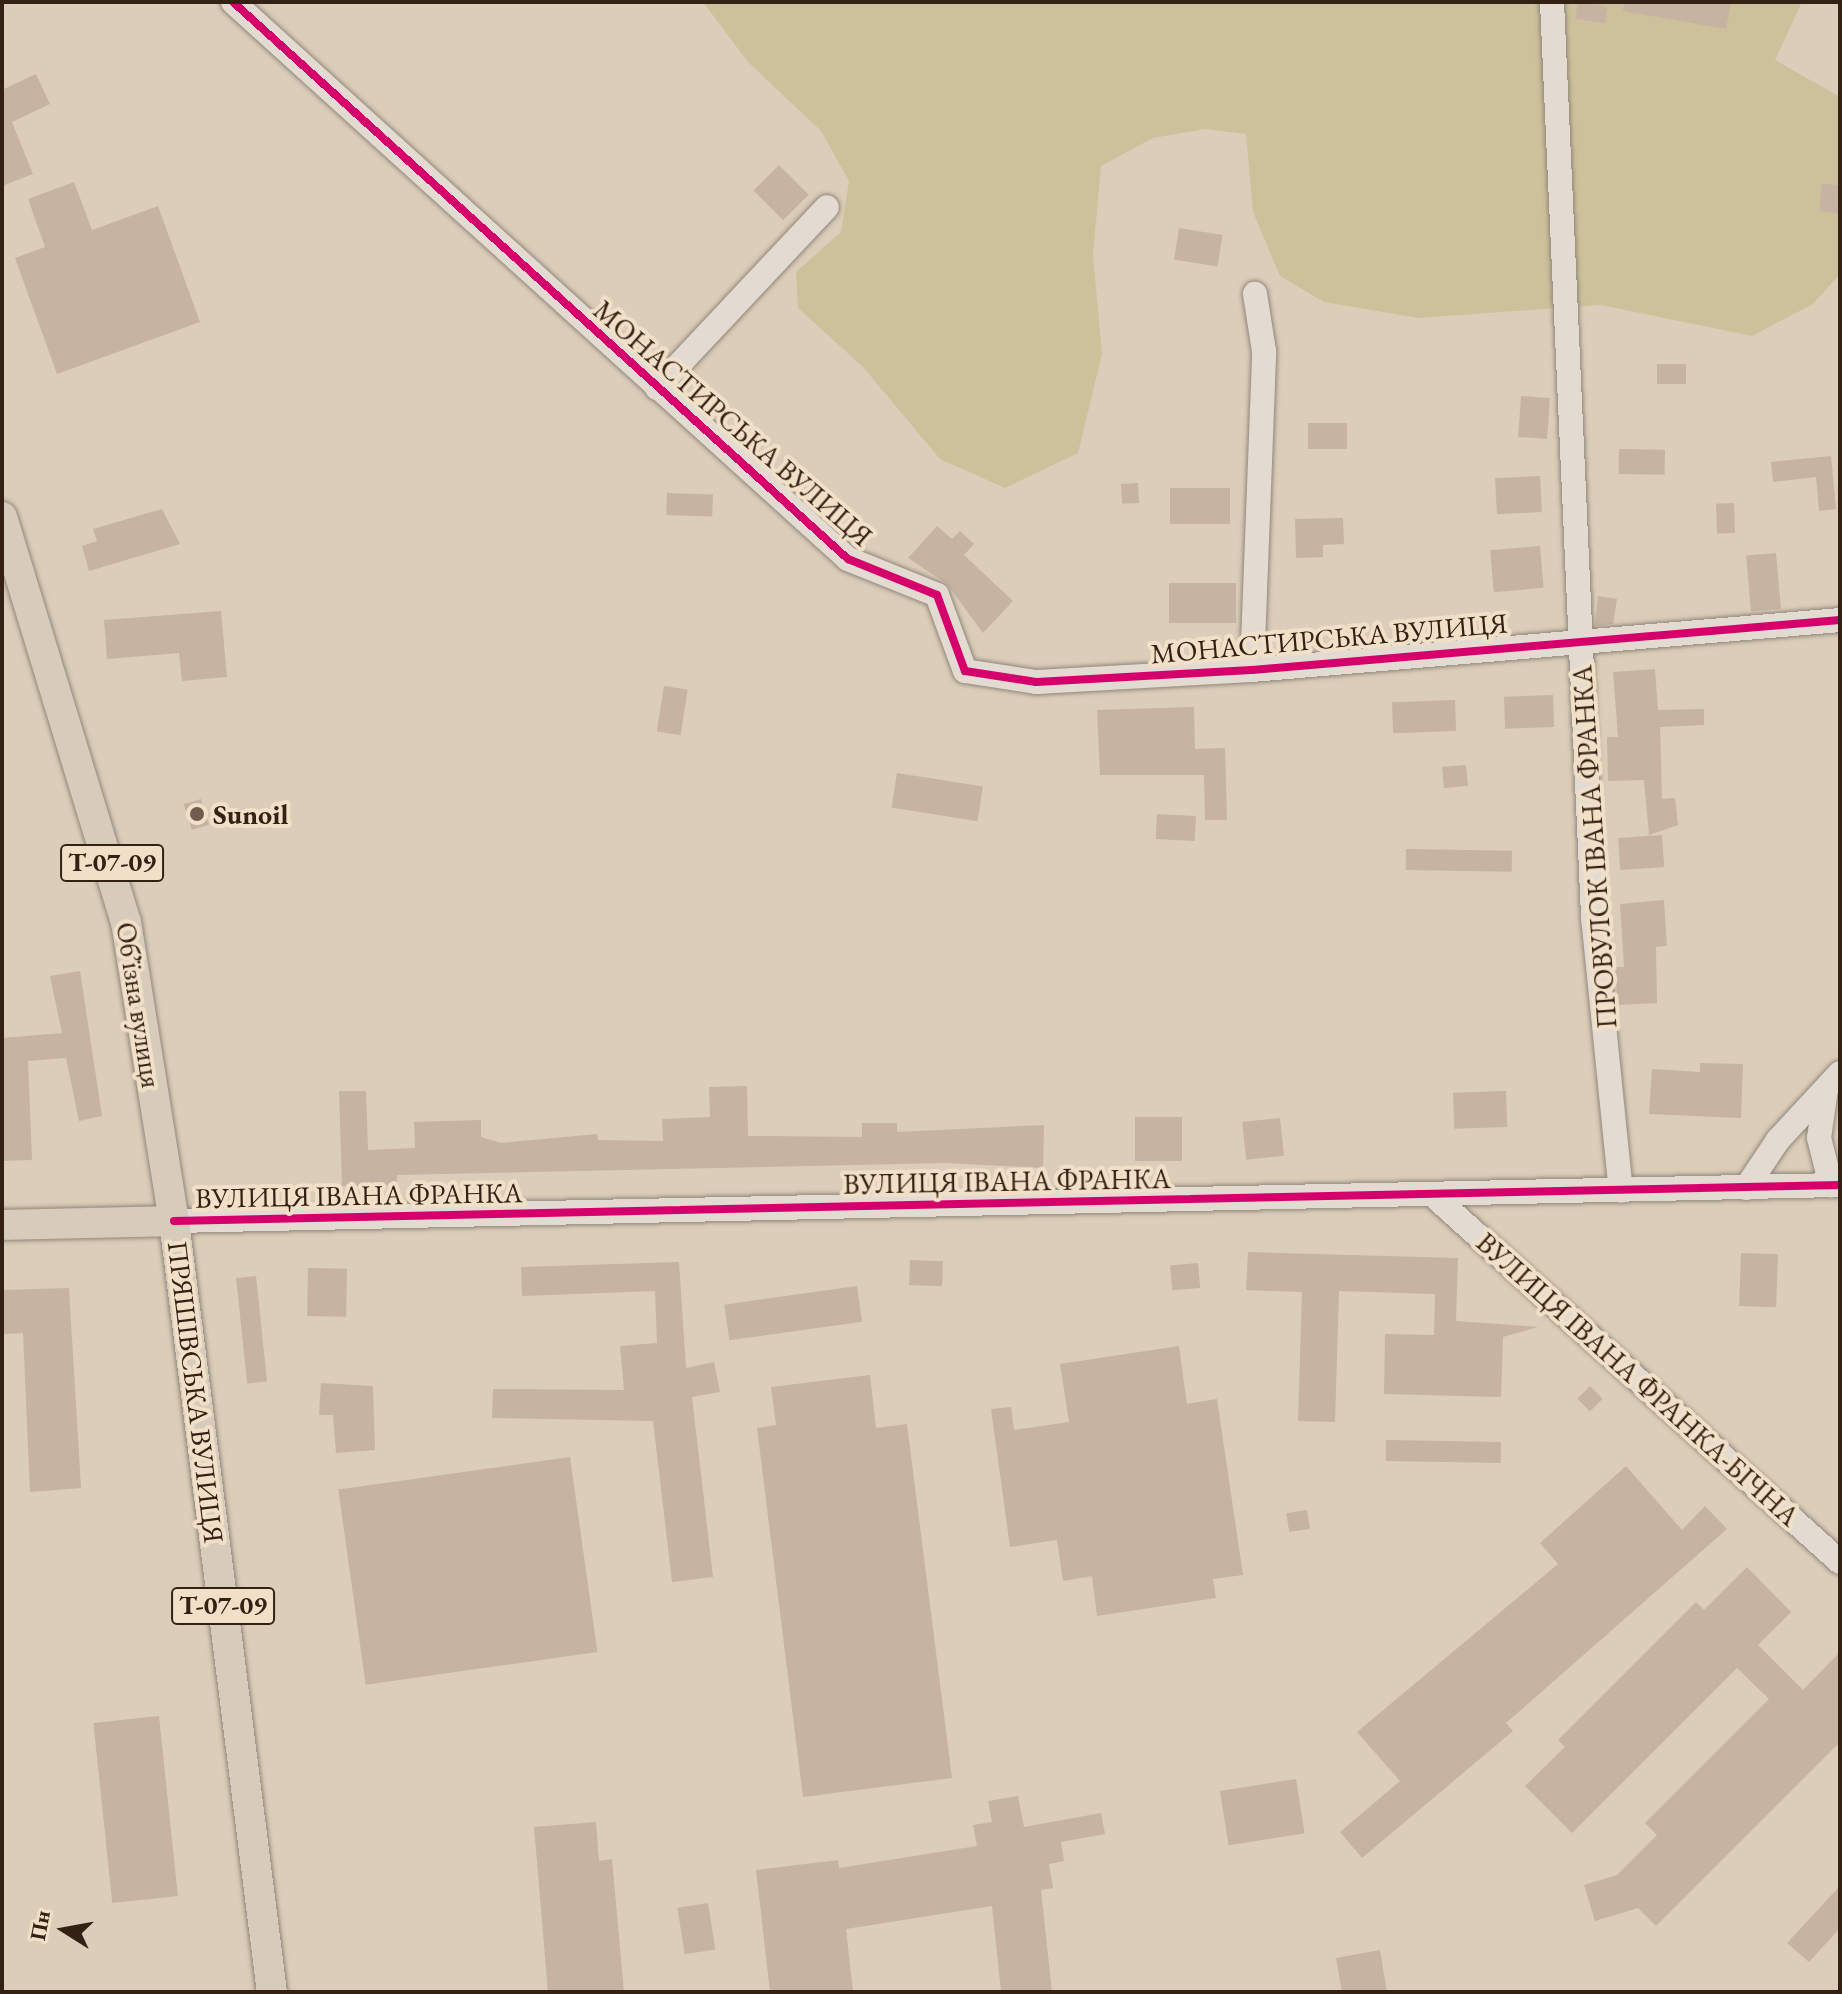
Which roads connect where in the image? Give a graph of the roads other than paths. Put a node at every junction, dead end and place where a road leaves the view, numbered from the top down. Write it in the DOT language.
graph roads {
  1 [pos="233,2"];
  2 [pos="1552,2"];
  3 [pos="827,207"];
  4 [pos="1255,294"];
  5 [pos="657,388"];
  6 [pos="2,517"];
  7 [pos="1840,620"];
  8 [pos="1581,639"];
  9 [pos="1252,670"];
  10 [pos="1833,1081"];
  11 [pos="1836,1185"];
  12 [pos="1746,1188"];
  13 [pos="1621,1191"];
  14 [pos="1435,1197"];
  15 [pos="174,1221"];
  16 [pos="2,1225"];
  17 [pos="1840,1562"];
  18 [pos="272,1992"];
  1 -- 5 [label="street, МОНАСТИРСЬКА ВУЛИЦЯ"];
  2 -- 8 [label="street, ПРОВУЛОК ІВАНА ФРАНКА"];
  3 -- 5 [label="street"];
  4 -- 9 [label="street"];
  5 -- 9 [label="street, МОНАСТИРСЬКА ВУЛИЦЯ"];
  6 -- 15 [label="main road, Обʼїзна вулиця / Т-07-09"];
  7 -- 8 [label="street, МОНАСТИРСЬКА ВУЛИЦЯ"];
  8 -- 9 [label="street, МОНАСТИРСЬКА ВУЛИЦЯ"];
  8 -- 13 [label="street, ПРОВУЛОК ІВАНА ФРАНКА"];
  10 -- 11 [label="street"];
  10 -- 12 [label="street"];
  11 -- 12 [label="street, ВУЛИЦЯ ІВАНА ФРАНКА"];
  12 -- 13 [label="street, ВУЛИЦЯ ІВАНА ФРАНКА"];
  13 -- 14 [label="street, ВУЛИЦЯ ІВАНА ФРАНКА"];
  14 -- 15 [label="street, ВУЛИЦЯ ІВАНА ФРАНКА"];
  14 -- 17 [label="street, ВУЛИЦЯ ІВАНА ФРАНКА-БІЧНА"];
  15 -- 16 [label="main road, ВУЛИЦЯ ІВАНА ФРАНКА"];
  15 -- 18 [label="main road, ПРЯШІВСЬКА ВУЛИЦЯ / Т-07-09"];
}
